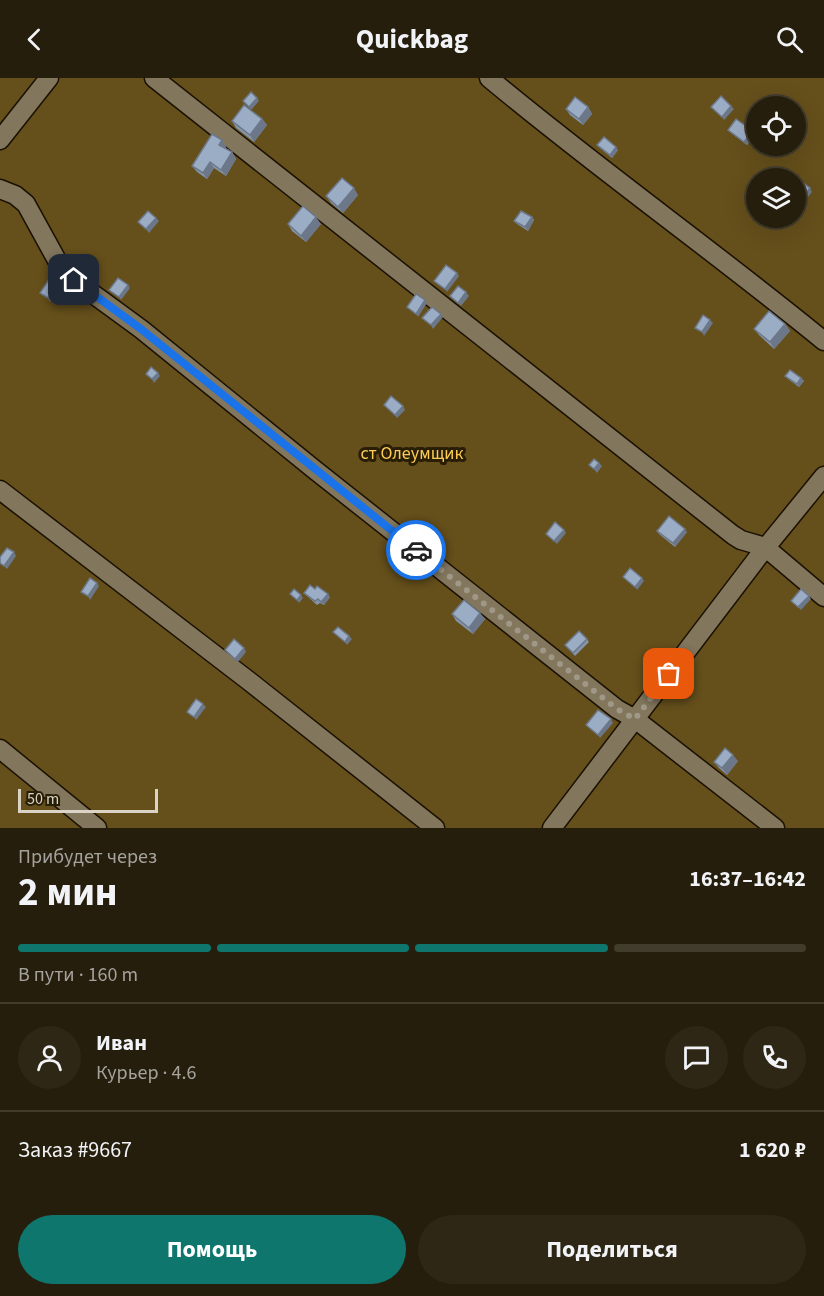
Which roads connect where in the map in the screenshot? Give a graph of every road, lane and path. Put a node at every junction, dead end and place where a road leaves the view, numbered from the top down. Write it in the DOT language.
graph roads {
  1 [pos="49,78"];
  2 [pos="154,78"];
  3 [pos="489,78"];
  4 [pos="0,140"];
  5 [pos="0,189"];
  6 [pos="824,341"];
  7 [pos="824,476"];
  8 [pos="0,490"];
  9 [pos="765,548"];
  10 [pos="824,597"];
  11 [pos="635,719"];
  12 [pos="0,749"];
  13 [pos="97,828"];
  14 [pos="435,828"];
  15 [pos="552,828"];
  16 [pos="775,828"];
  1 -- 4 [label="lane"];
  2 -- 9 [label="lane"];
  3 -- 6 [label="lane"];
  5 -- 11 [label="lane"];
  7 -- 9 [label="lane"];
  8 -- 14 [label="lane"];
  9 -- 10 [label="lane"];
  9 -- 11 [label="lane"];
  11 -- 15 [label="lane"];
  11 -- 16 [label="lane"];
  12 -- 13 [label="lane"];
}
